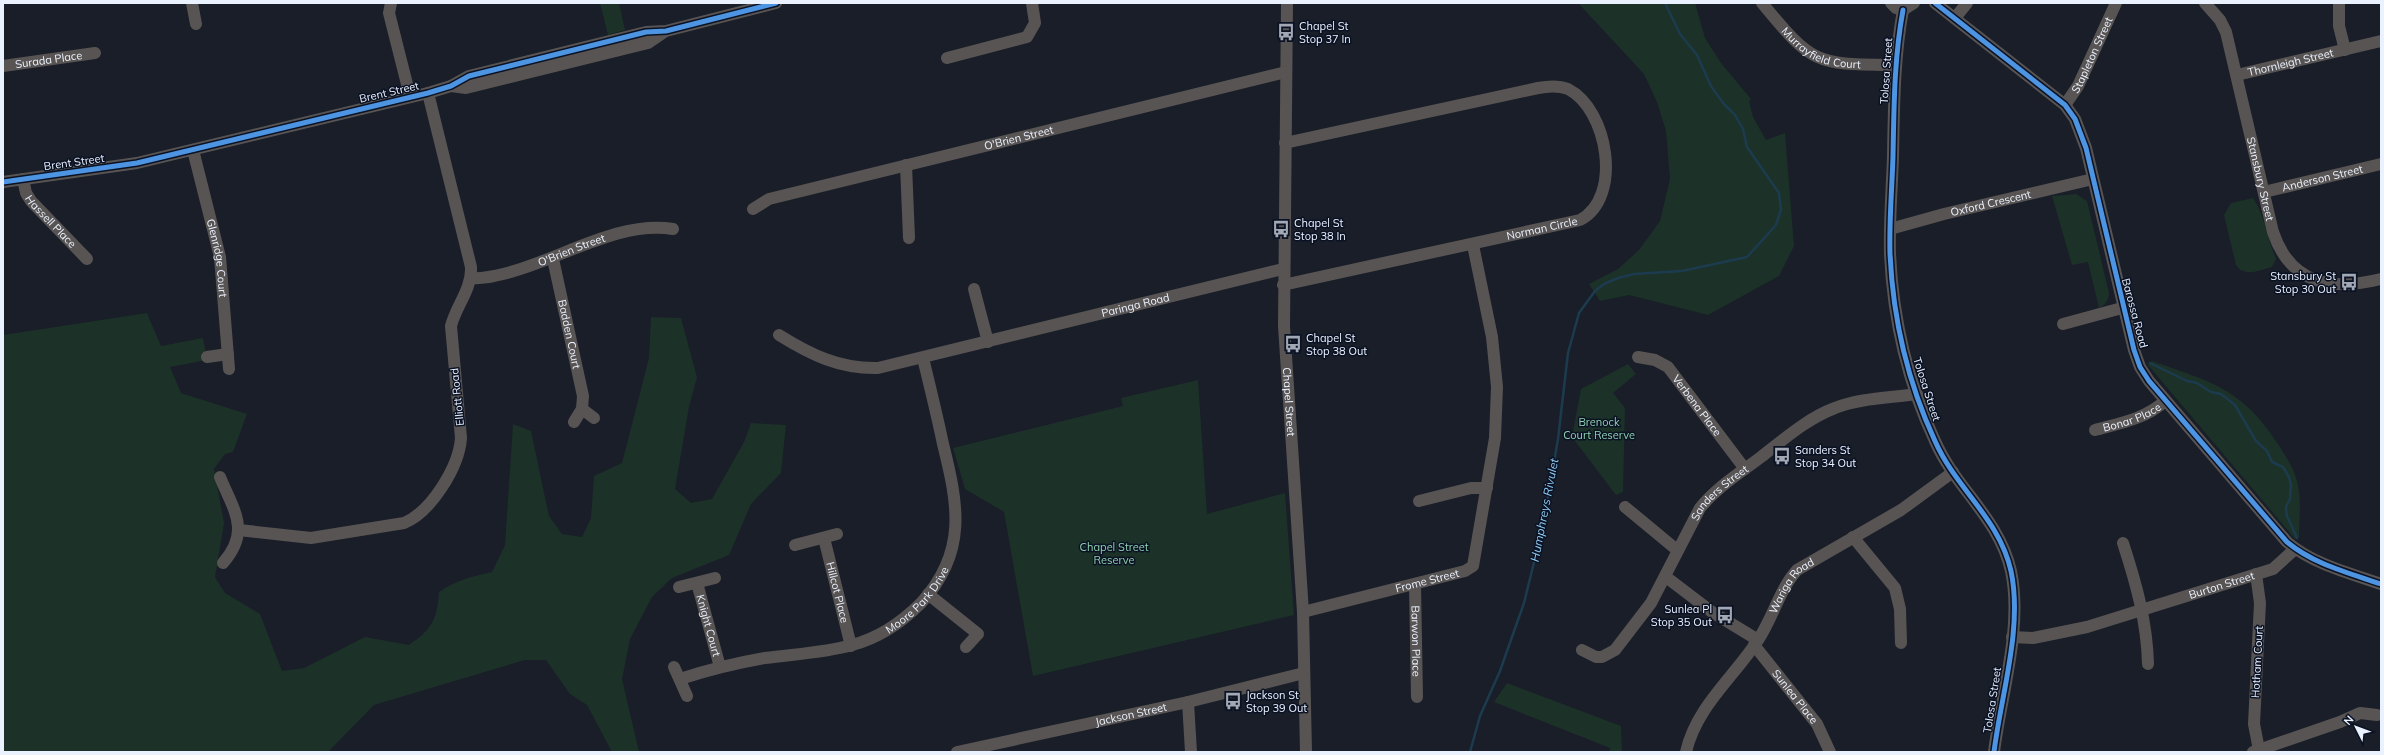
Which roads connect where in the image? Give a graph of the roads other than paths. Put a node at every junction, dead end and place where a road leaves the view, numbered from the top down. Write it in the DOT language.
graph roads {
  1 [pos="192,3"];
  2 [pos="391,3"];
  3 [pos="776,3"];
  4 [pos="1032,3"];
  5 [pos="1287,3"];
  6 [pos="1762,3"];
  7 [pos="1891,3"];
  8 [pos="1914,3"];
  9 [pos="1935,3"];
  10 [pos="1967,3"];
  11 [pos="2116,3"];
  12 [pos="2205,3"];
  13 [pos="2339,3"];
  14 [pos="1903,10"];
  15 [pos="1955,18"];
  16 [pos="196,24"];
  17 [pos="2381,41"];
  18 [pos="2345,50"];
  19 [pos="95,53"];
  20 [pos="948,58"];
  21 [pos="1894,65"];
  22 [pos="3,66"];
  23 [pos="1286,72"];
  24 [pos="2237,75"];
  25 [pos="428,93"];
  26 [pos="410,96"];
  27 [pos="2065,105"];
  28 [pos="1285,143"];
  29 [pos="193,150"];
  30 [pos="2381,164"];
  31 [pos="906,165"];
  32 [pos="23,179"];
  33 [pos="2092,179"];
  34 [pos="3,182"];
  35 [pos="2264,192"];
  36 [pos="753,209"];
  37 [pos="673,229"];
  38 [pos="1890,229"];
  39 [pos="909,238"];
  40 [pos="1473,244"];
  41 [pos="87,259"];
  42 [pos="553,259"];
  43 [pos="1283,269"];
  44 [pos="471,278"];
  45 [pos="2381,279"];
  46 [pos="1283,285"];
  47 [pos="974,289"];
  48 [pos="2122,308"];
  49 [pos="2063,324"];
  50 [pos="779,335"];
  51 [pos="988,342"];
  52 [pos="228,354"];
  53 [pos="207,357"];
  54 [pos="1638,357"];
  55 [pos="923,358"];
  56 [pos="229,369"];
  57 [pos="1917,394"];
  58 [pos="2165,401"];
  59 [pos="582,409"];
  60 [pos="594,418"];
  61 [pos="574,422"];
  62 [pos="2095,430"];
  63 [pos="1745,469"];
  64 [pos="1953,472"];
  65 [pos="220,478"];
  66 [pos="1488,488"];
  67 [pos="1419,501"];
  68 [pos="1625,507"];
  69 [pos="239,530"];
  70 [pos="837,534"];
  71 [pos="1853,537"];
  72 [pos="824,538"];
  73 [pos="2123,543"];
  74 [pos="795,545"];
  75 [pos="2295,549"];
  76 [pos="1677,550"];
  77 [pos="223,563"];
  78 [pos="2256,574"];
  79 [pos="1666,577"];
  80 [pos="715,578"];
  81 [pos="697,583"];
  82 [pos="1415,584"];
  83 [pos="2381,584"];
  84 [pos="679,587"];
  85 [pos="928,594"];
  86 [pos="2142,610"];
  87 [pos="1303,612"];
  88 [pos="2012,637"];
  89 [pos="1756,643"];
  90 [pos="1901,643"];
  91 [pos="851,646"];
  92 [pos="966,647"];
  93 [pos="1582,650"];
  94 [pos="2148,664"];
  95 [pos="674,666"];
  96 [pos="720,667"];
  97 [pos="1304,673"];
  98 [pos="680,680"];
  99 [pos="687,696"];
  100 [pos="1417,697"];
  101 [pos="1188,702"];
  102 [pos="2377,715"];
  103 [pos="2256,751"];
  104 [pos="957,752"];
  105 [pos="1191,752"];
  106 [pos="1306,752"];
  107 [pos="1686,752"];
  108 [pos="1830,752"];
  109 [pos="1994,752"];
  1 -- 16 [label="street"];
  2 -- 26 [label="street"];
  3 -- 25 [label="street, Brent Street"];
  4 -- 20 [label="street"];
  5 -- 23 [label="street, Chapel Street"];
  6 -- 21 [label="street, Murrayfield Court"];
  7 -- 14 [label="street"];
  8 -- 14 [label="street"];
  9 -- 15 [label="street, Barossa Road"];
  10 -- 15 [label="street"];
  11 -- 27 [label="street, Stapleton Street"];
  12 -- 24 [label="street, Stansbury Street"];
  13 -- 18 [label="street, Thornleigh Street"];
  14 -- 21 [label="street, Tolosa Street"];
  15 -- 27 [label="street, Barossa Road"];
  17 -- 18 [label="street, Thornleigh Street"];
  18 -- 24 [label="street, Thornleigh Street"];
  19 -- 22 [label="street, Surada Place"];
  21 -- 38 [label="street, Tolosa Street"];
  23 -- 28 [label="street, Chapel Street"];
  23 -- 31 [label="street, O'Brien Street"];
  24 -- 35 [label="street, Stansbury Street"];
  25 -- 26 [label="street, Brent Street"];
  25 -- 44 [label="street, Elliott Road"];
  26 -- 29 [label="street, Brent Street"];
  27 -- 33 [label="street, Barossa Road"];
  28 -- 40 [label="street, Norman Circle"];
  28 -- 43 [label="street, Chapel Street"];
  29 -- 32 [label="street, Brent Street"];
  29 -- 52 [label="street, Glenridge Court"];
  30 -- 35 [label="street, Anderson Street"];
  31 -- 36 [label="street, O'Brien Street"];
  31 -- 39 [label="street"];
  32 -- 34 [label="street, Brent Street"];
  32 -- 41 [label="street, Hassell Place"];
  33 -- 38 [label="street, Oxford Crescent"];
  33 -- 48 [label="street, Barossa Road"];
  35 -- 45 [label="street, Stansbury Street"];
  37 -- 42 [label="street, O'Brien Street"];
  38 -- 57 [label="street, Tolosa Street"];
  40 -- 46 [label="street, Norman Circle"];
  40 -- 66 [label="street, Frome Street"];
  42 -- 44 [label="street, O'Brien Street"];
  42 -- 59 [label="street, Badden Court"];
  43 -- 46 [label="street, Chapel Street"];
  43 -- 51 [label="street, Paringa Road"];
  44 -- 69 [label="street, Elliott Road"];
  46 -- 87 [label="street, Chapel Street"];
  47 -- 51 [label="street"];
  48 -- 49 [label="street"];
  48 -- 58 [label="street, Barossa Road"];
  50 -- 55 [label="street, Paringa Road"];
  51 -- 55 [label="street, Paringa Road"];
  52 -- 53 [label="street"];
  52 -- 56 [label="street, Glenridge Court"];
  54 -- 63 [label="street, Verbena Place"];
  55 -- 85 [label="street, Moore Park Drive"];
  57 -- 63 [label="street, Sanders Street"];
  57 -- 64 [label="street, Tolosa Street"];
  58 -- 62 [label="street, Bonar Place"];
  58 -- 75 [label="street, Barossa Road"];
  59 -- 60 [label="street"];
  59 -- 61 [label="street"];
  63 -- 76 [label="street, Sanders Street"];
  64 -- 71 [label="street, Wariga Road"];
  64 -- 88 [label="street, Tolosa Street"];
  65 -- 69 [label="street"];
  66 -- 67 [label="street"];
  66 -- 82 [label="street, Frome Street"];
  68 -- 76 [label="street"];
  69 -- 77 [label="street"];
  70 -- 72 [label="street"];
  71 -- 89 [label="street, Wariga Road"];
  71 -- 90 [label="street"];
  72 -- 74 [label="street"];
  72 -- 91 [label="street, Hillcot Place"];
  73 -- 86 [label="street"];
  75 -- 78 [label="street, Burton Street"];
  75 -- 83 [label="street, Barossa Road"];
  76 -- 79 [label="street, Sanders Street"];
  78 -- 86 [label="street, Burton Street"];
  78 -- 103 [label="street, Hotham Court"];
  79 -- 89 [label="street, Sunlea Place"];
  79 -- 93 [label="street, Sanders Street"];
  80 -- 81 [label="street, Knight Court"];
  81 -- 84 [label="street, Knight Court"];
  81 -- 96 [label="street, Knight Court"];
  82 -- 87 [label="street, Frome Street"];
  82 -- 100 [label="street, Barwon Place"];
  85 -- 91 [label="street, Moore Park Drive"];
  85 -- 92 [label="street"];
  86 -- 88 [label="street, Burton Street"];
  86 -- 94 [label="street"];
  87 -- 97 [label="street, Chapel Street"];
  88 -- 109 [label="street, Tolosa Street"];
  89 -- 107 [label="street, Wariga Road"];
  89 -- 108 [label="street, Sunlea Place"];
  91 -- 96 [label="street, Moore Park Drive"];
  95 -- 98 [label="street"];
  96 -- 98 [label="street, Moore Park Drive"];
  97 -- 101 [label="street, Jackson Street"];
  97 -- 106 [label="street, Chapel Street"];
  98 -- 99 [label="street"];
  101 -- 104 [label="street, Jackson Street"];
  101 -- 105 [label="street"];
  102 -- 103 [label="street, Hotham Court"];
}
